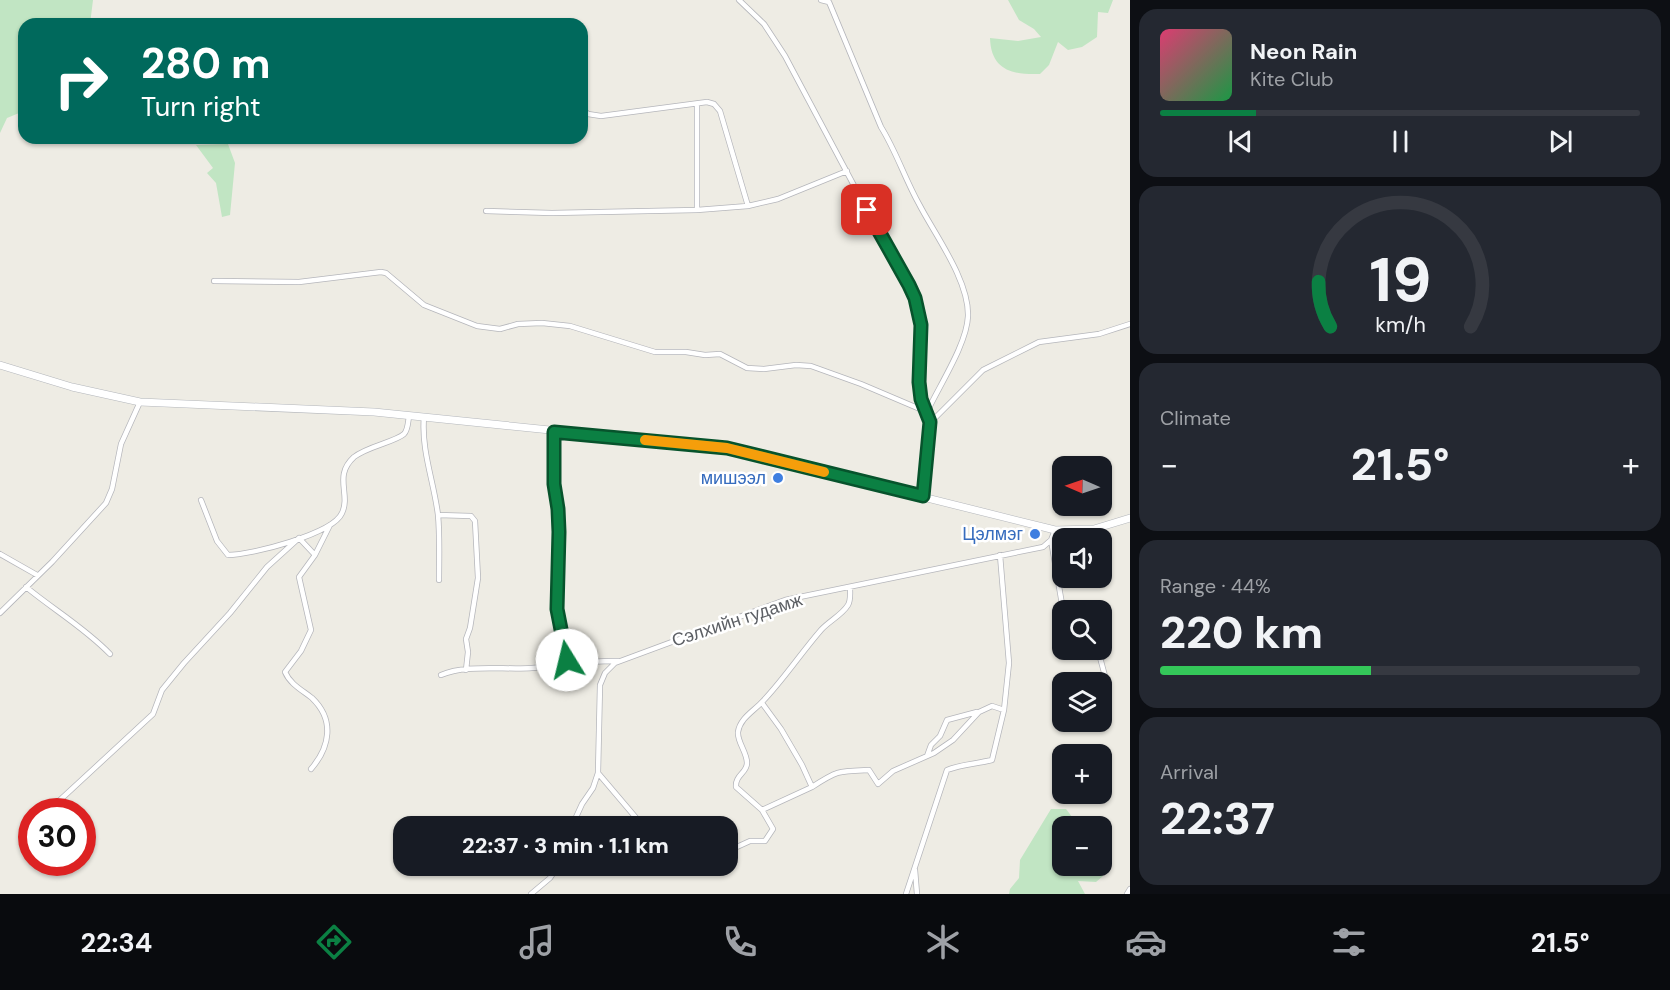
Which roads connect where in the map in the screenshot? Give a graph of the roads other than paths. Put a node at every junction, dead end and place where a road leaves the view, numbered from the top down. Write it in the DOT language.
graph roads {
  1 [pos="739,0"];
  2 [pos="821,0"];
  3 [pos="697,104"];
  4 [pos="588,114"];
  5 [pos="847,171"];
  6 [pos="748,206"];
  7 [pos="697,210"];
  8 [pos="486,211"];
  9 [pos="214,281"];
  10 [pos="1130,324"];
  11 [pos="0,365"];
  12 [pos="140,402"];
  13 [pos="927,412"];
  14 [pos="409,417"];
  15 [pos="424,417"];
  16 [pos="554,432"];
  17 [pos="929,436"];
  18 [pos="923,496"];
  19 [pos="201,500"];
  20 [pos="438,515"];
  21 [pos="1130,518"];
  22 [pos="330,525"];
  23 [pos="1097,528"];
  24 [pos="1052,529"];
  25 [pos="298,538"];
  26 [pos="1051,540"];
  27 [pos="0,554"];
  28 [pos="315,555"];
  29 [pos="1000,555"];
  30 [pos="37,575"];
  31 [pos="439,580"];
  32 [pos="26,587"];
  33 [pos="850,587"];
  34 [pos="1061,600"];
  35 [pos="0,613"];
  36 [pos="110,654"];
  37 [pos="567,660"];
  38 [pos="622,661"];
  39 [pos="466,670"];
  40 [pos="441,675"];
  41 [pos="762,703"];
  42 [pos="1004,710"];
  43 [pos="979,712"];
  44 [pos="927,756"];
  45 [pos="311,769"];
  46 [pos="598,773"];
  47 [pos="812,787"];
  48 [pos="62,798"];
  49 [pos="762,810"];
  50 [pos="577,816"];
  51 [pos="635,816"];
  52 [pos="738,846"];
  53 [pos="915,866"];
  54 [pos="551,876"];
  55 [pos="1130,889"];
  56 [pos="531,894"];
  57 [pos="906,894"];
  58 [pos="917,894"];
  59 [pos="1127,894"];
  1 -- 5 [label="street"];
  2 -- 13 [label="street"];
  3 -- 4 [label="street"];
  3 -- 6 [label="street"];
  3 -- 7 [label="street"];
  5 -- 6 [label="street"];
  5 -- 13 [label="street"];
  6 -- 7 [label="street"];
  7 -- 8 [label="street"];
  9 -- 13 [label="street"];
  10 -- 17 [label="street"];
  11 -- 12 [label="main road"];
  12 -- 14 [label="main road"];
  12 -- 30 [label="street"];
  13 -- 17 [label="street"];
  14 -- 15 [label="main road"];
  14 -- 22 [label="street"];
  15 -- 16 [label="main road"];
  15 -- 20 [label="street"];
  16 -- 18 [label="main road"];
  16 -- 37 [label="street"];
  17 -- 18 [label="street"];
  18 -- 24 [label="main road"];
  19 -- 25 [label="street"];
  20 -- 31 [label="street"];
  20 -- 39 [label="street"];
  21 -- 23 [label="main road"];
  22 -- 25 [label="street"];
  22 -- 28 [label="street"];
  25 -- 28 [label="street"];
  25 -- 48 [label="street"];
  26 -- 29 [label="street, Сэлхийн гудамж"];
  26 -- 34 [label="street"];
  27 -- 30 [label="street"];
  28 -- 45 [label="street"];
  29 -- 33 [label="street, Сэлхийн гудамж"];
  29 -- 42 [label="street"];
  30 -- 32 [label="street"];
  32 -- 35 [label="street"];
  32 -- 36 [label="street"];
  33 -- 38 [label="street, Сэлхийн гудамж"];
  33 -- 41 [label="street"];
  38 -- 39 [label="street"];
  38 -- 46 [label="street, Сэлхийн гудамж"];
  39 -- 40 [label="street"];
  41 -- 47 [label="street"];
  41 -- 49 [label="street"];
  42 -- 43 [label="street"];
  42 -- 53 [label="street"];
  43 -- 44 [label="street"];
  43 -- 44 [label="street"];
  44 -- 47 [label="street"];
  46 -- 50 [label="street, Сэлхийн гудамж"];
  46 -- 51 [label="street"];
  47 -- 49 [label="street"];
  49 -- 52 [label="street"];
  53 -- 57 [label="street"];
  53 -- 58 [label="street"];
  54 -- 56 [label="street"];
  55 -- 59 [label="street"];
}
